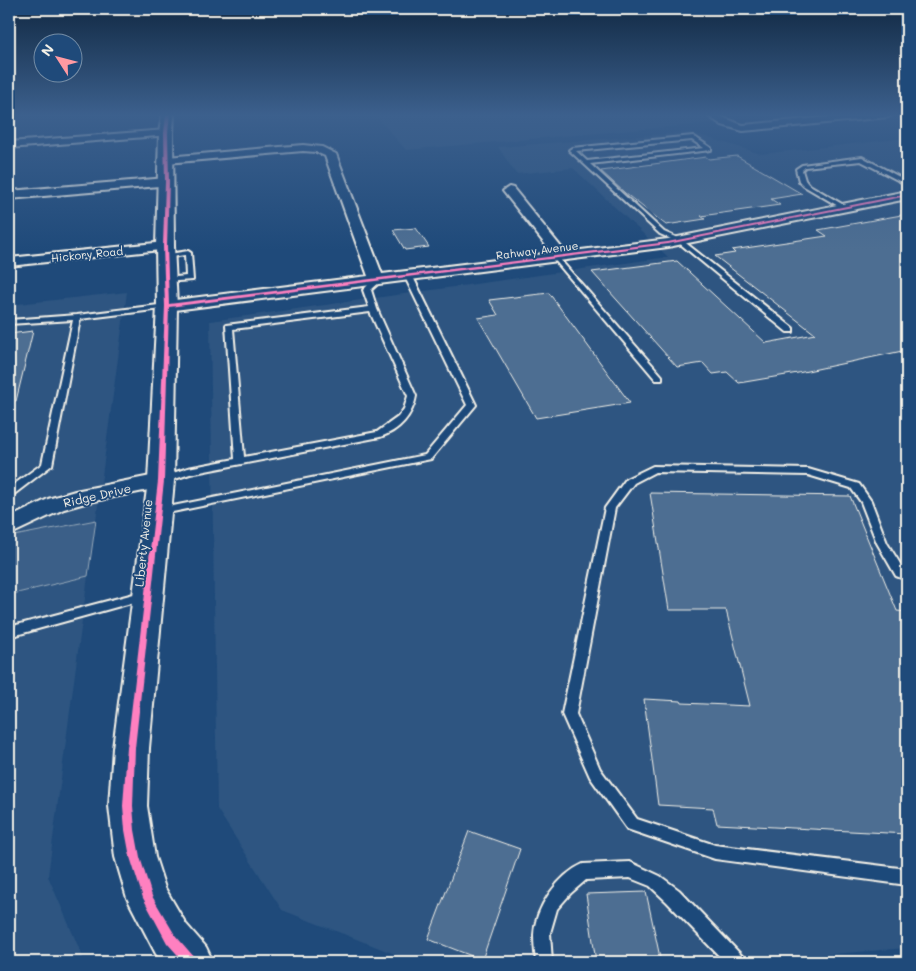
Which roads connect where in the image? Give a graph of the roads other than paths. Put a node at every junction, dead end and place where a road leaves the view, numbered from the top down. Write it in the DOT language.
graph roads {
  1 [pos="175,159"];
  2 [pos="332,159"];
  3 [pos="581,159"];
  4 [pos="618,159"];
  5 [pos="859,159"];
  6 [pos="863,159"];
  7 [pos="167,160"];
  8 [pos="585,163"];
  9 [pos="167,182"];
  10 [pos="907,183"];
  11 [pos="509,191"];
  12 [pos="9,195"];
  13 [pos="907,196"];
  14 [pos="845,208"];
  15 [pos="680,241"];
  16 [pos="165,251"];
  17 [pos="559,257"];
  18 [pos="9,262"];
  19 [pos="409,277"];
  20 [pos="166,280"];
  21 [pos="377,281"];
  22 [pos="167,306"];
  23 [pos="373,309"];
  24 [pos="77,317"];
  25 [pos="9,322"];
  26 [pos="790,330"];
  27 [pos="659,378"];
  28 [pos="240,461"];
  29 [pos="161,481"];
  30 [pos="9,493"];
  31 [pos="157,512"];
  32 [pos="9,527"];
  33 [pos="907,576"];
  34 [pos="149,594"];
  35 [pos="9,632"];
  36 [pos="907,877"];
  37 [pos="188,961"];
  38 [pos="544,962"];
  39 [pos="736,962"];
  1 -- 7 [label="street"];
  2 -- 21 [label="street"];
  3 -- 8 [label="lane"];
  4 -- 8 [label="lane"];
  5 -- 14 [label="lane"];
  6 -- 10 [label="lane"];
  7 -- 9 [label="street, Liberty Avenue"];
  8 -- 15 [label="lane"];
  9 -- 12 [label="street"];
  9 -- 16 [label="street, Liberty Avenue"];
  11 -- 17 [label="street"];
  13 -- 14 [label="street, Rahway Avenue"];
  14 -- 15 [label="street, Rahway Avenue"];
  15 -- 17 [label="street, Rahway Avenue"];
  15 -- 26 [label="lane"];
  16 -- 18 [label="street, Hickory Road"];
  16 -- 20 [label="street, Liberty Avenue"];
  16 -- 20 [label="lane"];
  17 -- 19 [label="street, Rahway Avenue"];
  17 -- 27 [label="lane"];
  19 -- 21 [label="street, Rahway Avenue"];
  19 -- 31 [label="lane"];
  20 -- 22 [label="street, Liberty Avenue"];
  21 -- 22 [label="street, Rahway Avenue"];
  21 -- 23 [label="lane"];
  22 -- 24 [label="lane"];
  22 -- 29 [label="street, Liberty Avenue"];
  23 -- 28 [label="lane"];
  23 -- 28 [label="lane"];
  24 -- 25 [label="lane"];
  24 -- 30 [label="lane"];
  28 -- 29 [label="lane"];
  29 -- 31 [label="street, Liberty Avenue"];
  29 -- 32 [label="street, Ridge Drive"];
  31 -- 34 [label="street, Liberty Avenue"];
  33 -- 36 [label="lane"];
  34 -- 35 [label="lane"];
  34 -- 37 [label="street, Liberty Avenue"];
  38 -- 39 [label="lane"];
}
